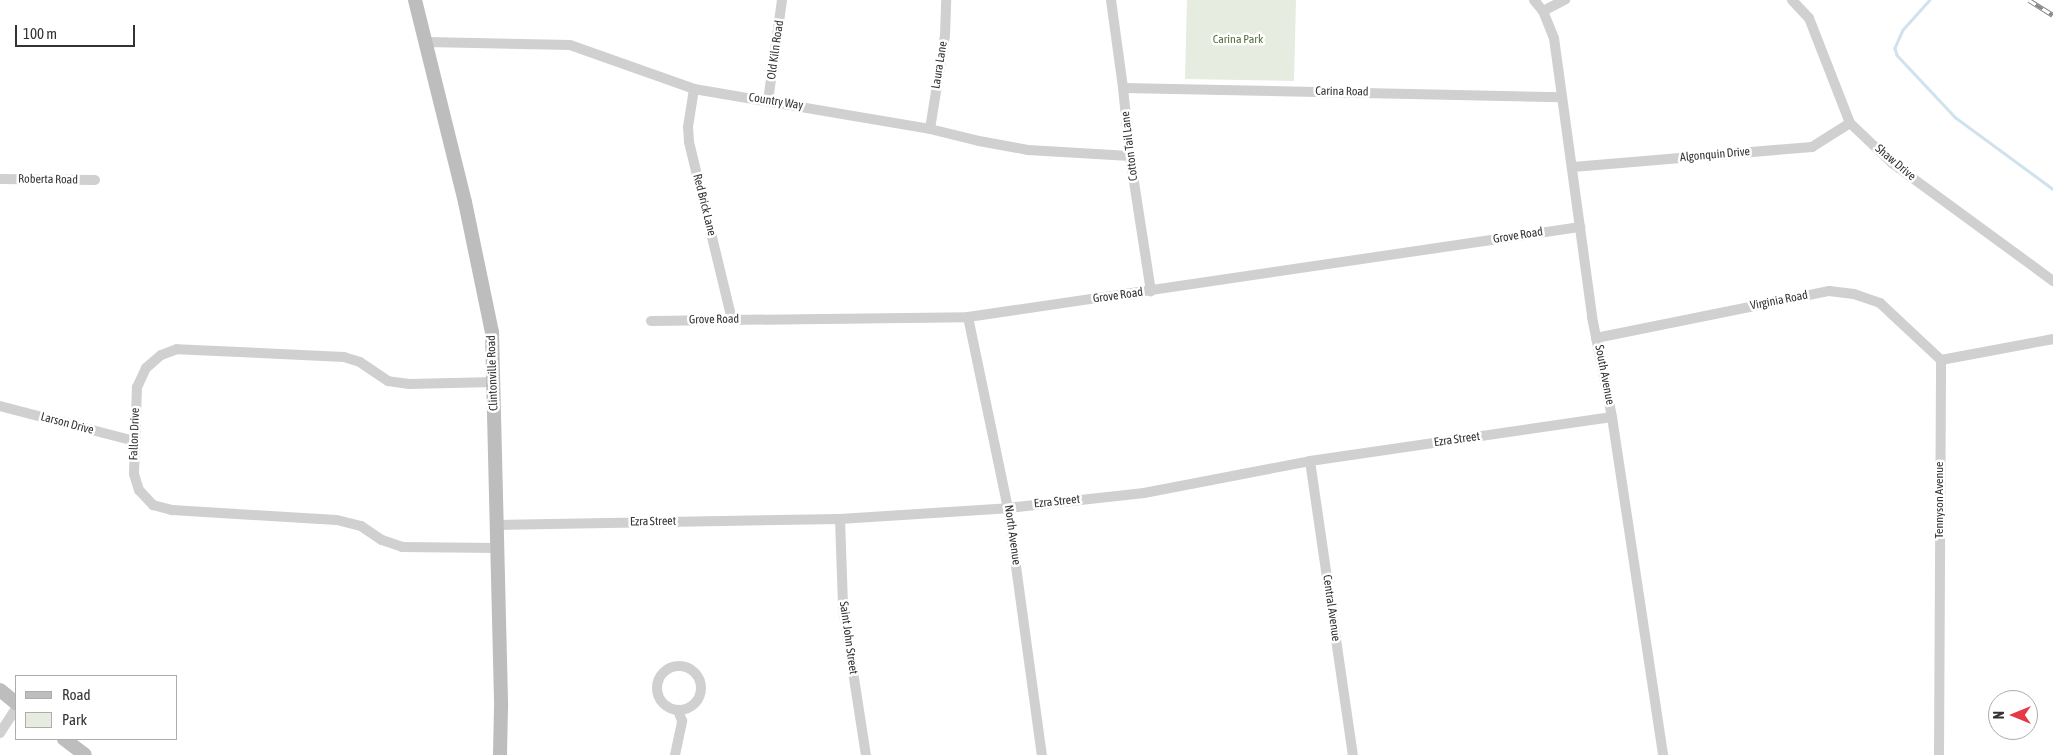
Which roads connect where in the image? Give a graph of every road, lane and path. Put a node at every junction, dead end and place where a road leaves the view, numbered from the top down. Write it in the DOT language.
graph roads {
  1 [pos="415,0"];
  2 [pos="782,0"];
  3 [pos="946,0"];
  4 [pos="1111,0"];
  5 [pos="1534,0"];
  6 [pos="1565,0"];
  7 [pos="1792,0"];
  8 [pos="1543,11"];
  9 [pos="426,42"];
  10 [pos="1123,88"];
  11 [pos="694,89"];
  12 [pos="1561,97"];
  13 [pos="768,100"];
  14 [pos="1850,123"];
  15 [pos="930,129"];
  16 [pos="1130,156"];
  17 [pos="1573,167"];
  18 [pos="0,179"];
  19 [pos="95,180"];
  20 [pos="1580,227"];
  21 [pos="2053,281"];
  22 [pos="1151,291"];
  23 [pos="968,316"];
  24 [pos="732,320"];
  25 [pos="651,321"];
  26 [pos="1596,338"];
  27 [pos="2053,339"];
  28 [pos="1941,360"];
  29 [pos="494,382"];
  30 [pos="0,406"];
  31 [pos="1612,417"];
  32 [pos="134,441"];
  33 [pos="1310,461"];
  34 [pos="1008,508"];
  35 [pos="840,519"];
  36 [pos="496,525"];
  37 [pos="497,548"];
  38 [pos="0,690"];
  39 [pos="15,702"];
  40 [pos="15,710"];
  41 [pos="678,710"];
  42 [pos="0,733"];
  43 [pos="65,740"];
  44 [pos="85,755"];
  45 [pos="500,755"];
  46 [pos="675,755"];
  47 [pos="866,755"];
  48 [pos="1042,755"];
  49 [pos="1353,755"];
  50 [pos="1663,755"];
  51 [pos="1939,755"];
  1 -- 9 [label="main road, Clintonville Road"];
  2 -- 13 [label="street, Old Kiln Road"];
  3 -- 15 [label="street, Laura Lane"];
  4 -- 10 [label="street, Cotton Tail Lane"];
  5 -- 8 [label="street, South Avenue"];
  6 -- 8 [label="street"];
  7 -- 14 [label="street, Shaw Drive"];
  8 -- 12 [label="street, South Avenue"];
  9 -- 11 [label="street, Country Way"];
  9 -- 29 [label="main road, Clintonville Road"];
  10 -- 12 [label="street, Carina Road"];
  10 -- 16 [label="street, Cotton Tail Lane"];
  11 -- 13 [label="street, Country Way"];
  11 -- 24 [label="street, Red Brick Lane"];
  12 -- 17 [label="street, South Avenue"];
  13 -- 15 [label="street, Country Way"];
  14 -- 17 [label="street, Algonquin Drive"];
  14 -- 21 [label="street, Shaw Drive"];
  15 -- 16 [label="street, Country Way"];
  16 -- 22 [label="street, Cotton Tail Lane"];
  17 -- 20 [label="street, South Avenue"];
  18 -- 19 [label="street, Roberta Road"];
  20 -- 22 [label="street, Grove Road"];
  20 -- 26 [label="street, South Avenue"];
  22 -- 23 [label="street, Grove Road"];
  23 -- 24 [label="street, Grove Road"];
  23 -- 34 [label="street, North Avenue"];
  24 -- 25 [label="street, Grove Road"];
  26 -- 28 [label="street, Virginia Road"];
  26 -- 31 [label="street, South Avenue"];
  27 -- 28 [label="street"];
  28 -- 51 [label="street, Tennyson Avenue"];
  29 -- 32 [label="street, Fallon Drive"];
  29 -- 36 [label="main road, Clintonville Road"];
  30 -- 32 [label="street, Larson Drive"];
  31 -- 33 [label="street, Ezra Street"];
  31 -- 50 [label="street, South Avenue"];
  32 -- 37 [label="street, Fallon Drive"];
  33 -- 34 [label="street, Ezra Street"];
  33 -- 49 [label="street, Central Avenue"];
  34 -- 35 [label="street, Ezra Street"];
  34 -- 48 [label="street, North Avenue"];
  35 -- 36 [label="street, Ezra Street"];
  35 -- 47 [label="street, Saint John Street"];
  36 -- 37 [label="main road, Clintonville Road"];
  37 -- 45 [label="main road, Clintonville Road"];
  38 -- 39 [label="main road"];
  40 -- 42 [label="street"];
  41 -- 41 [label="street"];
  41 -- 46 [label="street"];
  43 -- 44 [label="main road"];
}
